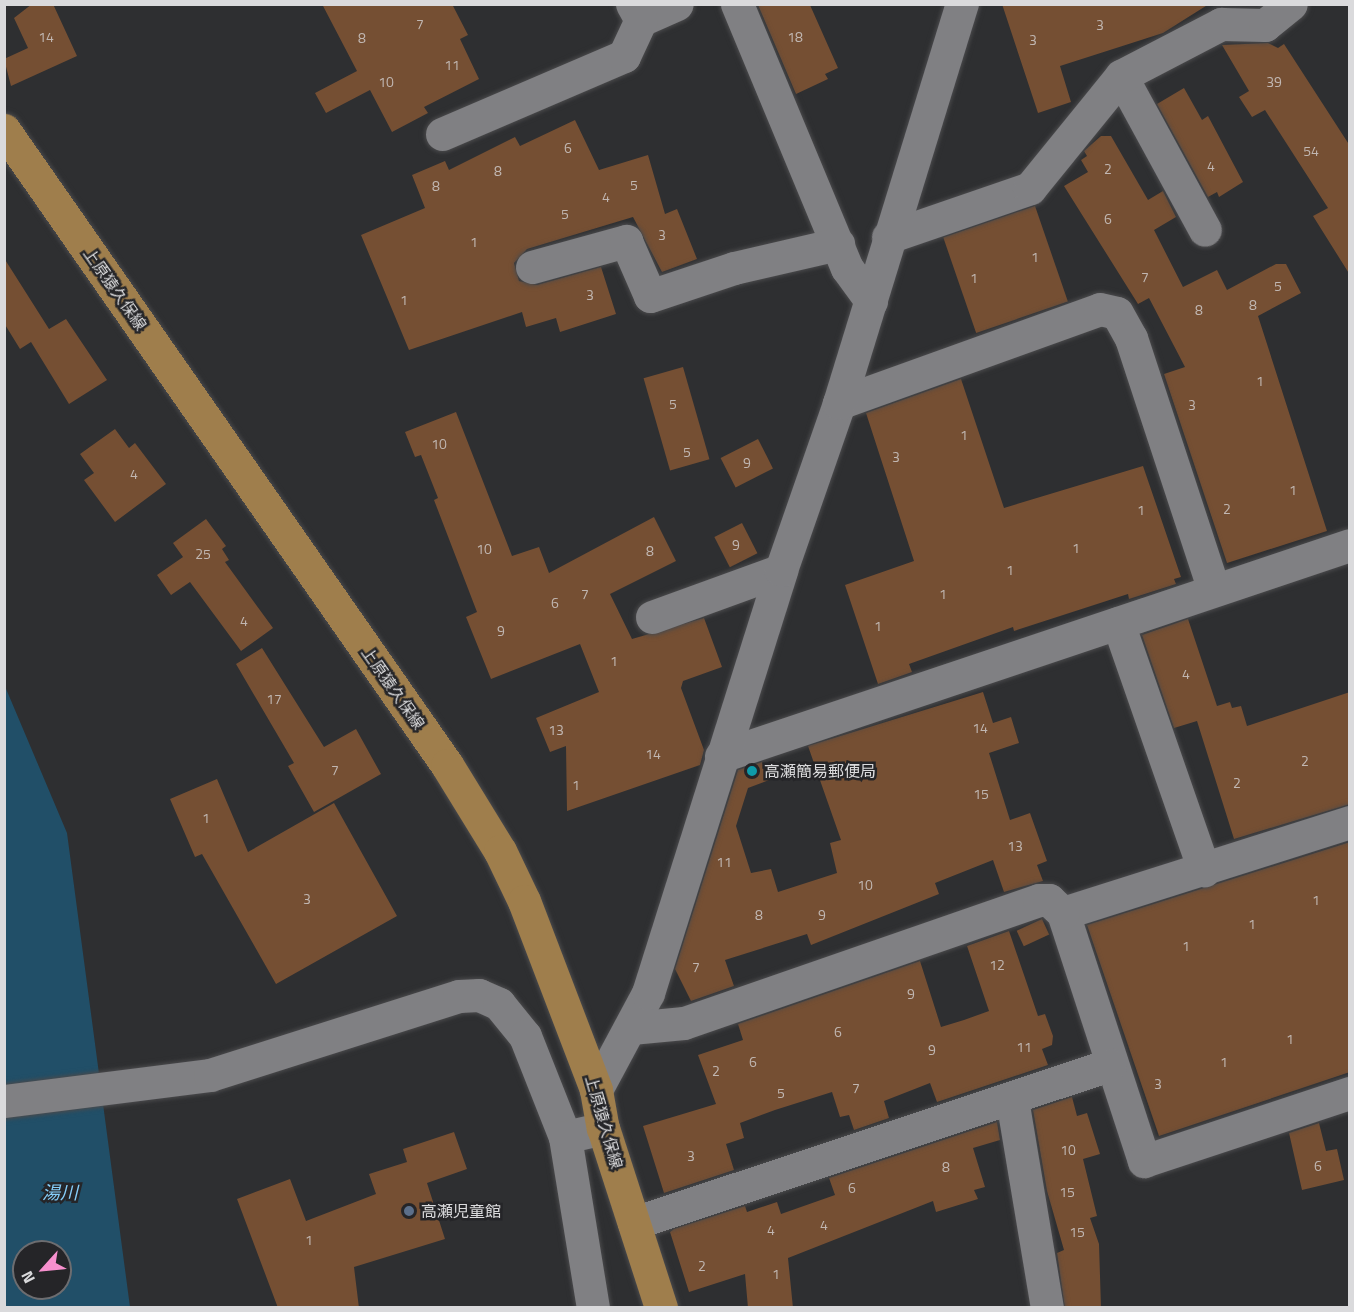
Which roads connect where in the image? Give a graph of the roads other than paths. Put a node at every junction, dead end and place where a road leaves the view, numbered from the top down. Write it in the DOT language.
graph roads {
  1 [pos="677,4"];
  2 [pos="737,4"];
  3 [pos="962,4"];
  4 [pos="1291,4"];
  5 [pos="637,12"];
  6 [pos="1121,76"];
  7 [pos="4,130"];
  8 [pos="442,134"];
  9 [pos="1205,230"];
  10 [pos="888,237"];
  11 [pos="838,244"];
  12 [pos="532,267"];
  13 [pos="871,301"];
  14 [pos="839,404"];
  15 [pos="1350,545"];
  16 [pos="781,570"];
  17 [pos="1213,588"];
  18 [pos="652,617"];
  19 [pos="1118,623"];
  20 [pos="721,756"];
  21 [pos="1350,822"];
  22 [pos="1204,870"];
  23 [pos="1063,913"];
  24 [pos="631,1028"];
  25 [pos="1109,1065"];
  26 [pos="596,1090"];
  27 [pos="1350,1093"];
  28 [pos="1012,1099"];
  29 [pos="4,1101"];
  30 [pos="603,1128"];
  31 [pos="565,1137"];
  32 [pos="634,1223"];
  33 [pos="593,1308"];
  34 [pos="661,1308"];
  35 [pos="1047,1308"];
  1 -- 5 [label="street"];
  2 -- 11 [label="street"];
  3 -- 10 [label="street"];
  4 -- 6 [label="street"];
  5 -- 8 [label="street"];
  6 -- 9 [label="street"];
  6 -- 10 [label="street"];
  7 -- 26 [label="main road, 上原猿久保線"];
  10 -- 13 [label="street"];
  11 -- 12 [label="street"];
  11 -- 13 [label="street"];
  13 -- 14 [label="street"];
  14 -- 16 [label="street"];
  14 -- 17 [label="street"];
  15 -- 17 [label="street"];
  16 -- 18 [label="street"];
  16 -- 20 [label="street"];
  17 -- 19 [label="street"];
  19 -- 20 [label="street"];
  19 -- 22 [label="street"];
  20 -- 24 [label="street"];
  21 -- 22 [label="street"];
  22 -- 23 [label="street"];
  23 -- 24 [label="street"];
  23 -- 25 [label="street"];
  24 -- 26 [label="street"];
  25 -- 27 [label="street"];
  25 -- 28 [label="street"];
  26 -- 30 [label="main road, 上原猿久保線"];
  28 -- 32 [label="street"];
  28 -- 35 [label="street"];
  29 -- 31 [label="street"];
  30 -- 31 [label="street"];
  30 -- 32 [label="main road, 上原猿久保線"];
  31 -- 33 [label="street"];
  32 -- 34 [label="main road, 上原猿久保線"];
}
